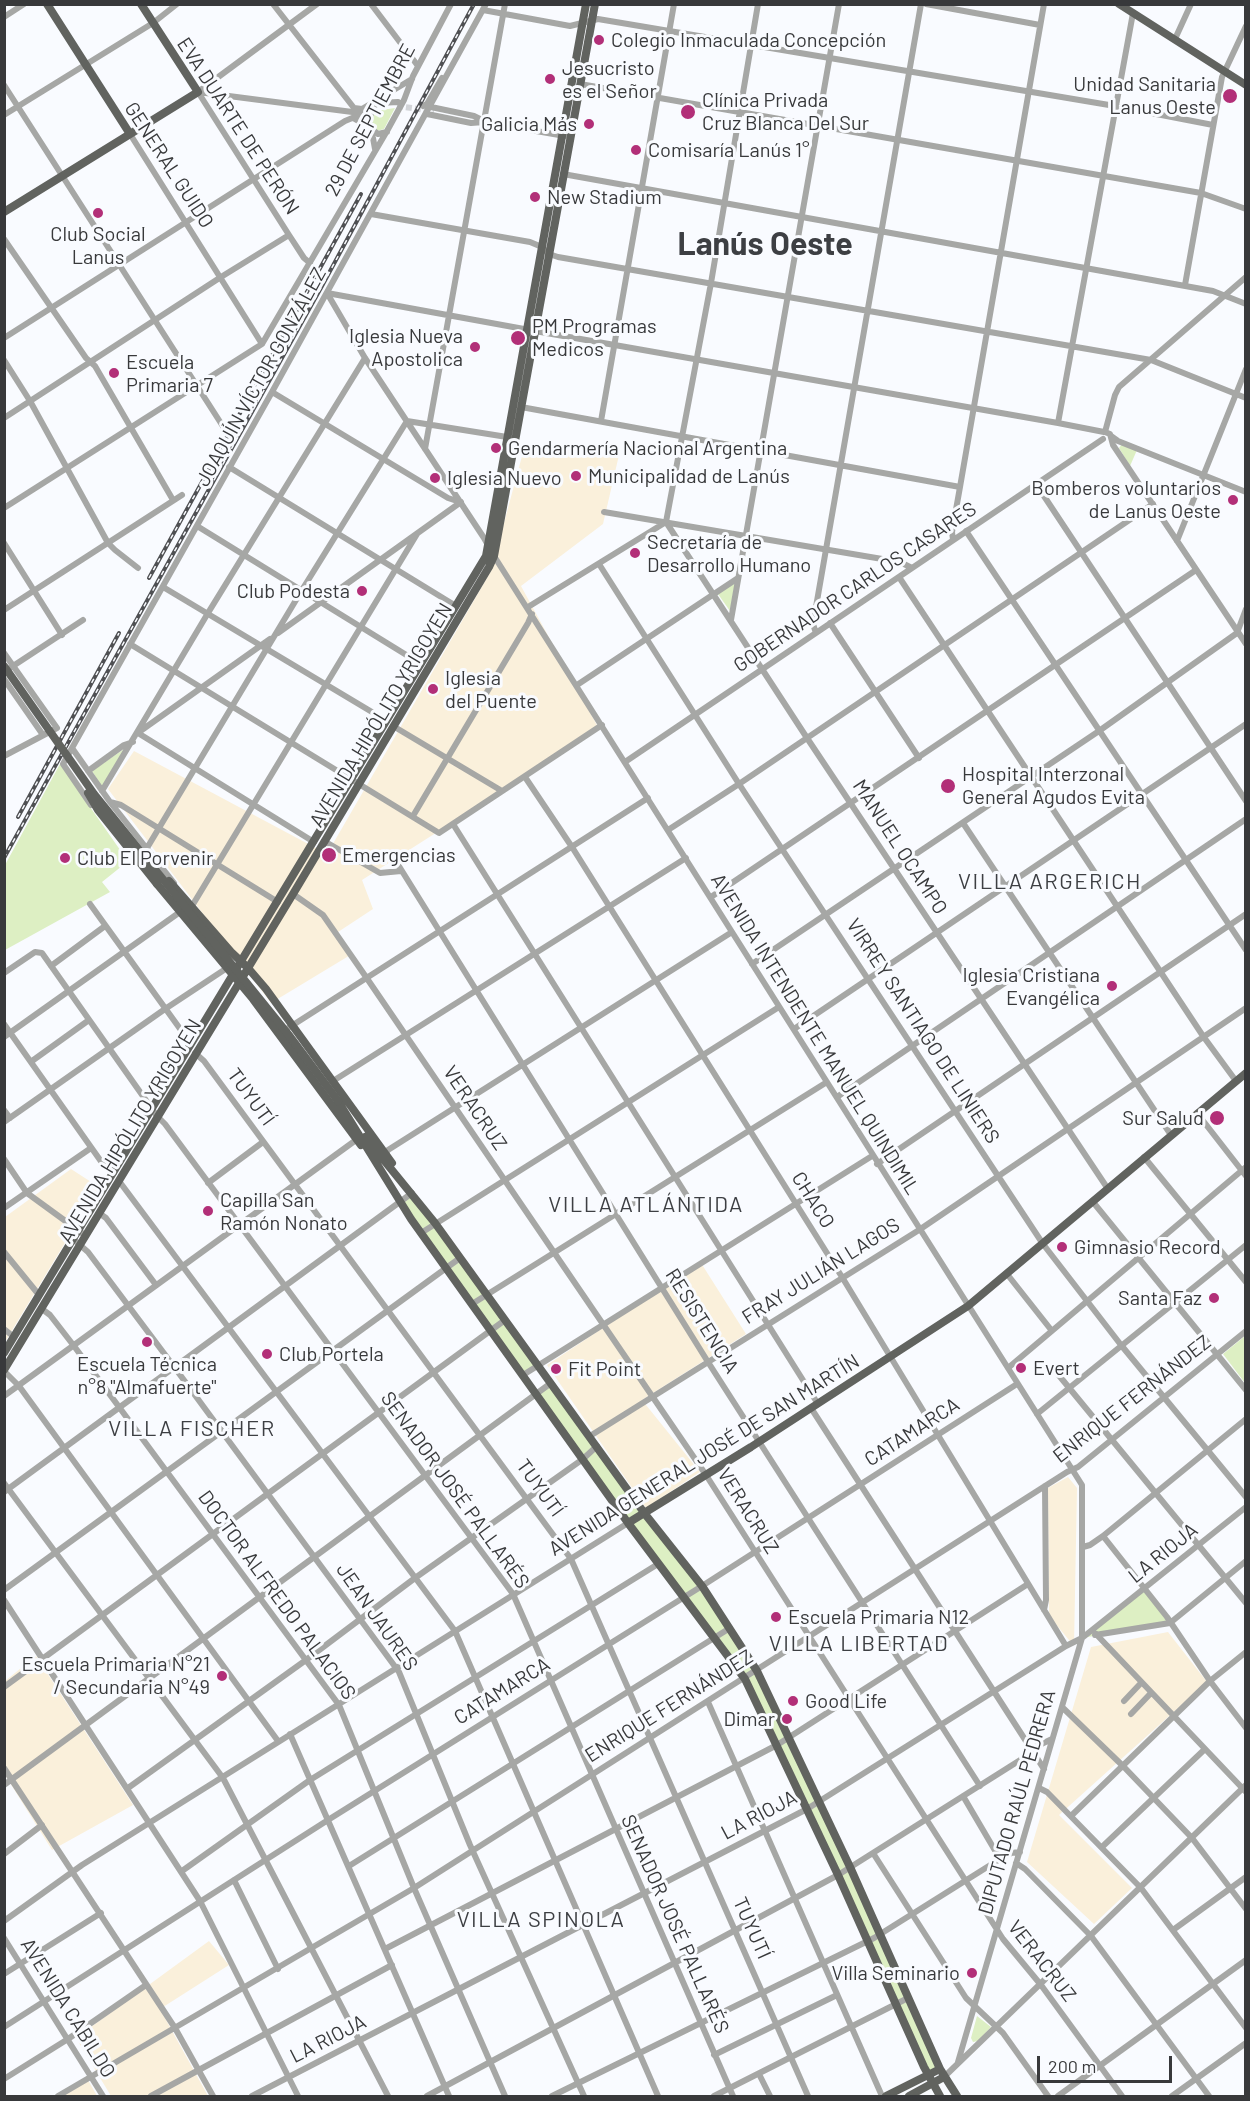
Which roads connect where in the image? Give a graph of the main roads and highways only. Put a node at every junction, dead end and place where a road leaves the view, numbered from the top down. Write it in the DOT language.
graph roads {
  1 [pos="47,4"];
  2 [pos="141,4"];
  3 [pos="586,4"];
  4 [pos="595,4"];
  5 [pos="1119,4"];
  6 [pos="1245,85"];
  7 [pos="130,134"];
  8 [pos="566,136"];
  9 [pos="4,212"];
  10 [pos="531,331"];
  11 [pos="4,666"];
  12 [pos="390,724"];
  13 [pos="69,750"];
  14 [pos="355,781"];
  15 [pos="245,965"];
  16 [pos="236,980"];
  17 [pos="1245,1073"];
  18 [pos="348,1115"];
  19 [pos="378,1168"];
  20 [pos="400,1177"];
  21 [pos="4,1353"];
  22 [pos="4,1371"];
  23 [pos="645,1514"];
  24 [pos="628,1523"];
  25 [pos="940,2069"];
  26 [pos="928,2075"];
  27 [pos="944,2078"];
  28 [pos="932,2084"];
  29 [pos="884,2097"];
  30 [pos="909,2097"];
  31 [pos="940,2097"];
  32 [pos="957,2097"];
  1 -- 7 [label="main road, GENERAL GUIDO"];
  2 -- 7 [label="main road, EVA DUARTE DE PERÓN"];
  3 -- 8 [label="main road, AVENIDA HIPÓLITO YRIGOYEN"];
  4 -- 8 [label="main road, AVENIDA HIPÓLITO YRIGOYEN"];
  5 -- 6 [label="main road"];
  7 -- 9 [label="main road"];
  8 -- 10 [label="main road, AVENIDA HIPÓLITO YRIGOYEN"];
  8 -- 10 [label="main road, AVENIDA HIPÓLITO YRIGOYEN"];
  10 -- 12 [label="main road, AVENIDA HIPÓLITO YRIGOYEN"];
  10 -- 12 [label="main road, AVENIDA HIPÓLITO YRIGOYEN"];
  11 -- 13 [label="main road, bridge"];
  12 -- 14 [label="main road, AVENIDA HIPÓLITO YRIGOYEN"];
  13 -- 15 [label="main road, bridge"];
  13 -- 16 [label="main road, bridge"];
  13 -- 18 [label="main road, bridge"];
  14 -- 15 [label="main road, AVENIDA HIPÓLITO YRIGOYEN"];
  14 -- 15 [label="main road, AVENIDA HIPÓLITO YRIGOYEN"];
  15 -- 16 [label="main road, AVENIDA HIPÓLITO YRIGOYEN"];
  15 -- 20 [label="main road"];
  16 -- 19 [label="main road"];
  16 -- 21 [label="main road, AVENIDA HIPÓLITO YRIGOYEN"];
  16 -- 22 [label="main road, AVENIDA HIPÓLITO YRIGOYEN"];
  17 -- 23 [label="main road, AVENIDA GENERAL JOSÉ DE SAN MARTÍN"];
  18 -- 19 [label="main road"];
  18 -- 20 [label="main road"];
  19 -- 24 [label="main road"];
  20 -- 23 [label="main road"];
  23 -- 24 [label="main road, AVENIDA GENERAL JOSÉ DE SAN MARTÍN"];
  23 -- 25 [label="main road"];
  24 -- 26 [label="main road"];
  25 -- 26 [label="main road"];
  25 -- 27 [label="main road"];
  26 -- 28 [label="main road"];
  26 -- 29 [label="main road"];
  27 -- 28 [label="main road"];
  27 -- 32 [label="main road"];
  28 -- 30 [label="main road"];
  28 -- 31 [label="main road"];
}
